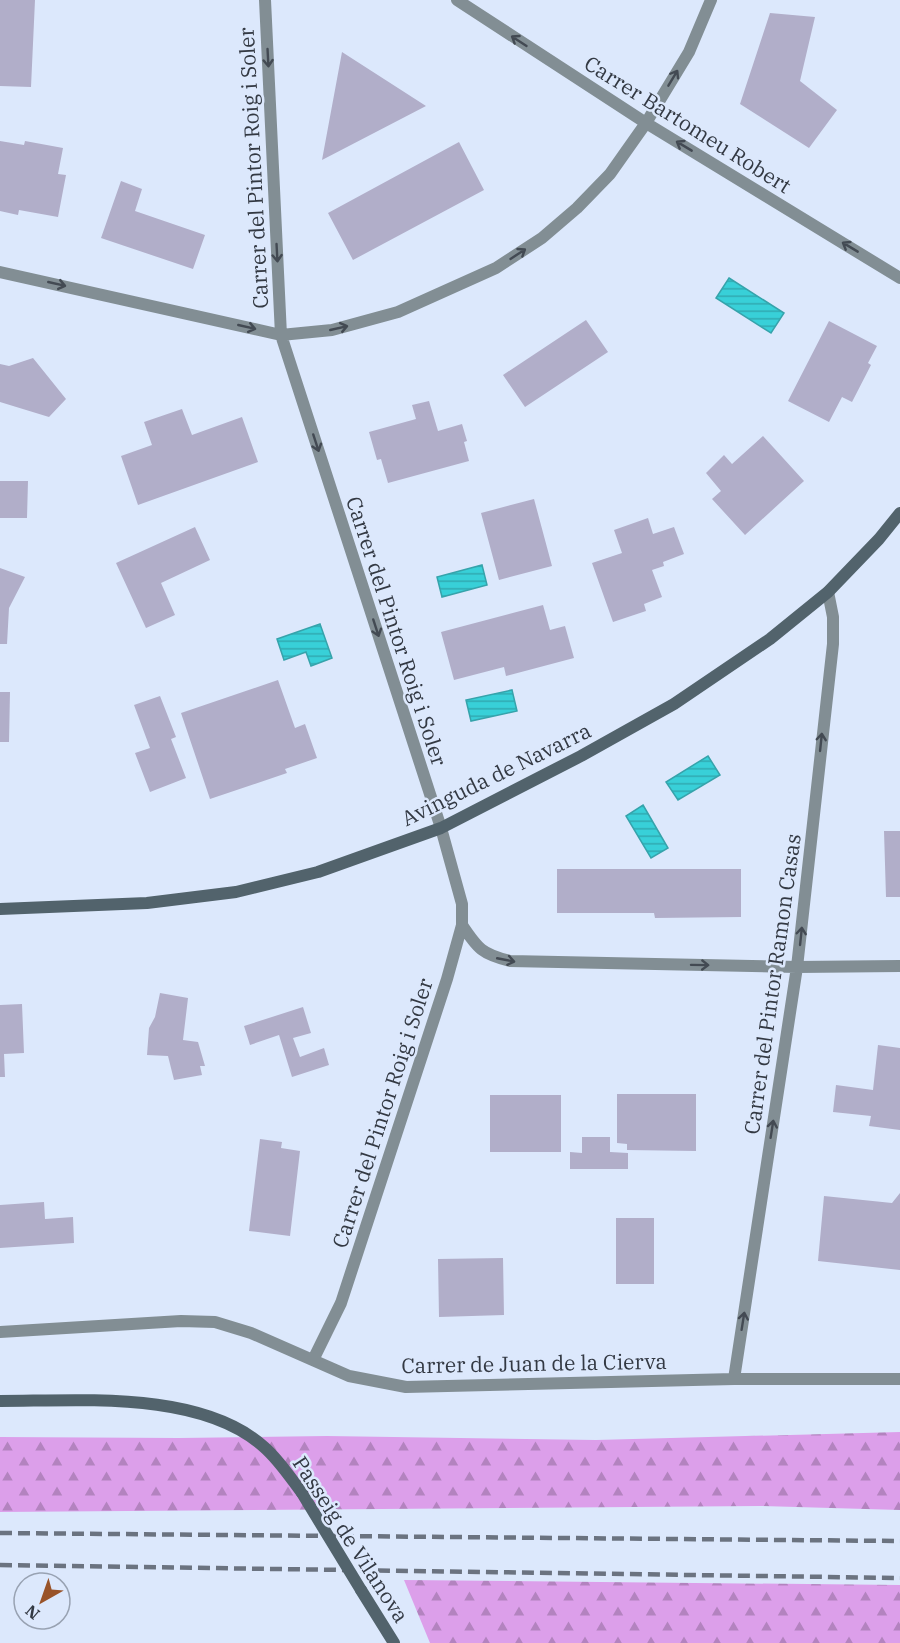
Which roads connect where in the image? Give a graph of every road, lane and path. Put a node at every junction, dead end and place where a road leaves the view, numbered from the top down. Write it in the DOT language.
graph roads {
  1 [pos="265,0"];
  2 [pos="457,0"];
  3 [pos="711,0"];
  4 [pos="646,123"];
  5 [pos="0,272"];
  6 [pos="900,278"];
  7 [pos="281,335"];
  8 [pos="900,513"];
  9 [pos="828,592"];
  10 [pos="441,828"];
  11 [pos="0,909"];
  12 [pos="462,925"];
  13 [pos="900,966"];
  14 [pos="797,967"];
  15 [pos="0,1332"];
  16 [pos="313,1360"];
  17 [pos="734,1379"];
  18 [pos="900,1379"];
  19 [pos="0,1401"];
  20 [pos="394,1643"];
  1 -- 7 [label="street, Carrer del Pintor Roig i Soler, one-way"];
  4 -- 2 [label="street, Carrer Bartomeu Robert, one-way"];
  4 -- 3 [label="street, one-way"];
  6 -- 4 [label="street, Carrer Bartomeu Robert, one-way"];
  7 -- 4 [label="street, one-way"];
  5 -- 7 [label="street, one-way"];
  7 -- 10 [label="street, Carrer del Pintor Roig i Soler, one-way"];
  8 -- 9 [label="street, Avinguda de Navarra"];
  9 -- 10 [label="street, Avinguda de Navarra"];
  14 -- 9 [label="street, Carrer del Pintor Ramon Casas, one-way"];
  10 -- 11 [label="street, Avinguda de Navarra"];
  10 -- 12 [label="street, Carrer del Pintor Roig i Soler"];
  12 -- 14 [label="street, one-way"];
  12 -- 16 [label="street, Carrer del Pintor Roig i Soler"];
  13 -- 14 [label="street"];
  17 -- 14 [label="street, Carrer del Pintor Ramon Casas, one-way"];
  15 -- 16 [label="street, Carrer de Juan de la Cierva"];
  16 -- 17 [label="street, Carrer de Juan de la Cierva"];
  17 -- 18 [label="street, Carrer de Juan de la Cierva"];
  19 -- 20 [label="street, Passeig de Vilanova, bridge"];
}
